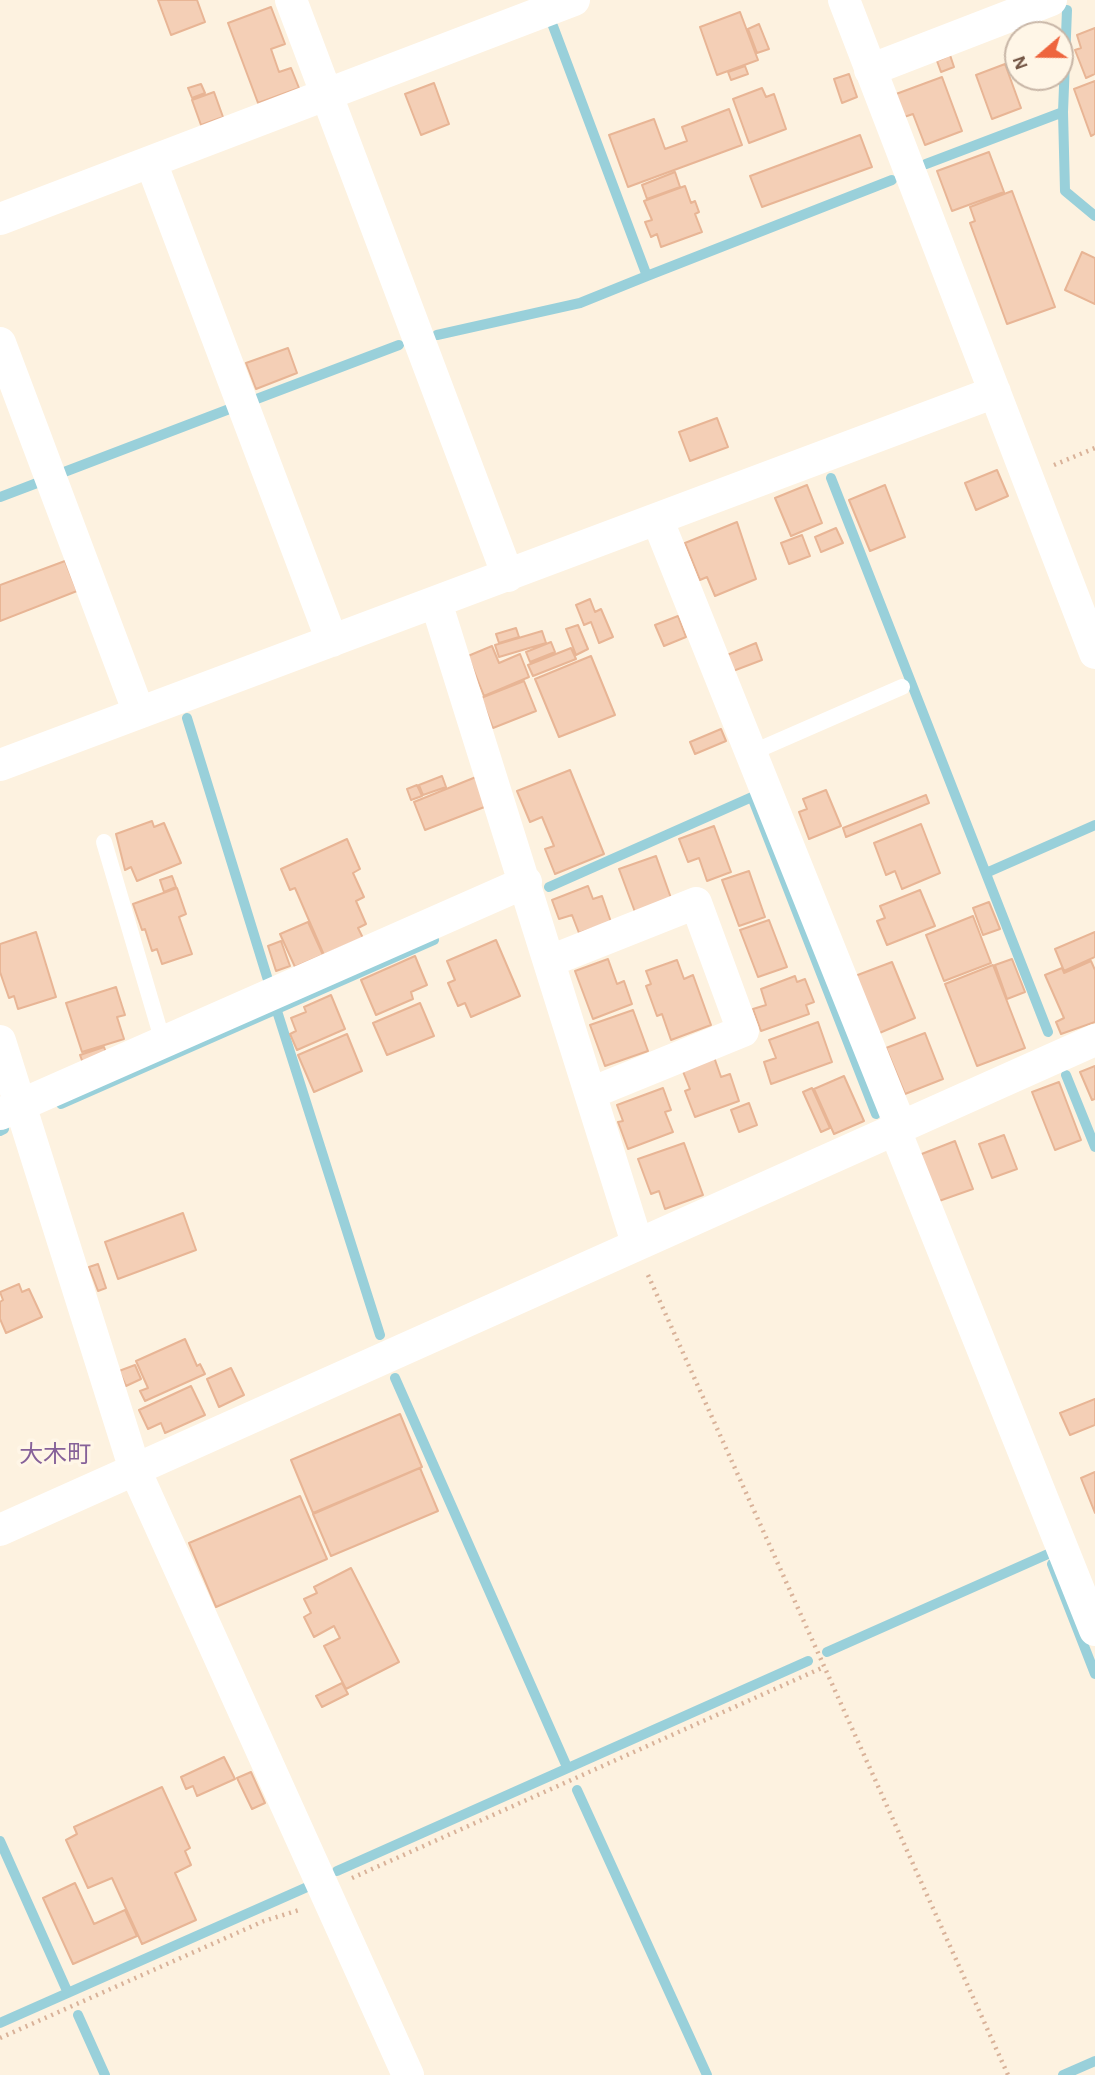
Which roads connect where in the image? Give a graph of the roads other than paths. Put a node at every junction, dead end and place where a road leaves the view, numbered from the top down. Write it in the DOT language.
graph roads {
  1 [pos="291,0"];
  2 [pos="574,0"];
  3 [pos="844,0"];
  4 [pos="1051,0"];
  5 [pos="870,70"];
  6 [pos="327,96"];
  7 [pos="151,162"];
  8 [pos="0,219"];
  9 [pos="0,343"];
  10 [pos="995,392"];
  11 [pos="658,521"];
  12 [pos="509,576"];
  13 [pos="436,602"];
  14 [pos="332,641"];
  15 [pos="1095,653"];
  16 [pos="902,687"];
  17 [pos="139,713"];
  18 [pos="751,753"];
  19 [pos="0,765"];
  20 [pos="104,842"];
  21 [pos="526,882"];
  22 [pos="550,961"];
  23 [pos="1095,1040"];
  24 [pos="0,1041"];
  25 [pos="163,1042"];
  26 [pos="591,1093"];
  27 [pos="10,1110"];
  28 [pos="898,1128"];
  29 [pos="635,1244"];
  30 [pos="135,1470"];
  31 [pos="0,1530"];
  32 [pos="1095,1630"];
  33 [pos="408,2075"];
  1 -- 6 [label="street"];
  2 -- 6 [label="street"];
  3 -- 5 [label="street"];
  4 -- 5 [label="street"];
  5 -- 10 [label="street"];
  6 -- 7 [label="street"];
  6 -- 12 [label="street"];
  7 -- 8 [label="street"];
  7 -- 14 [label="street"];
  9 -- 17 [label="street"];
  10 -- 11 [label="street"];
  10 -- 15 [label="street"];
  11 -- 12 [label="street"];
  11 -- 18 [label="street"];
  12 -- 13 [label="street"];
  13 -- 14 [label="street"];
  13 -- 21 [label="street"];
  14 -- 17 [label="street"];
  16 -- 18 [label="lane"];
  17 -- 19 [label="street"];
  18 -- 28 [label="street"];
  20 -- 25 [label="lane"];
  21 -- 22 [label="street"];
  21 -- 25 [label="street"];
  22 -- 26 [label="street"];
  22 -- 26 [label="street"];
  23 -- 28 [label="street"];
  24 -- 27 [label="street"];
  25 -- 27 [label="street"];
  26 -- 29 [label="street"];
  27 -- 30 [label="street"];
  28 -- 29 [label="street"];
  28 -- 32 [label="street"];
  29 -- 30 [label="street"];
  30 -- 31 [label="street"];
  30 -- 33 [label="street"];
}
